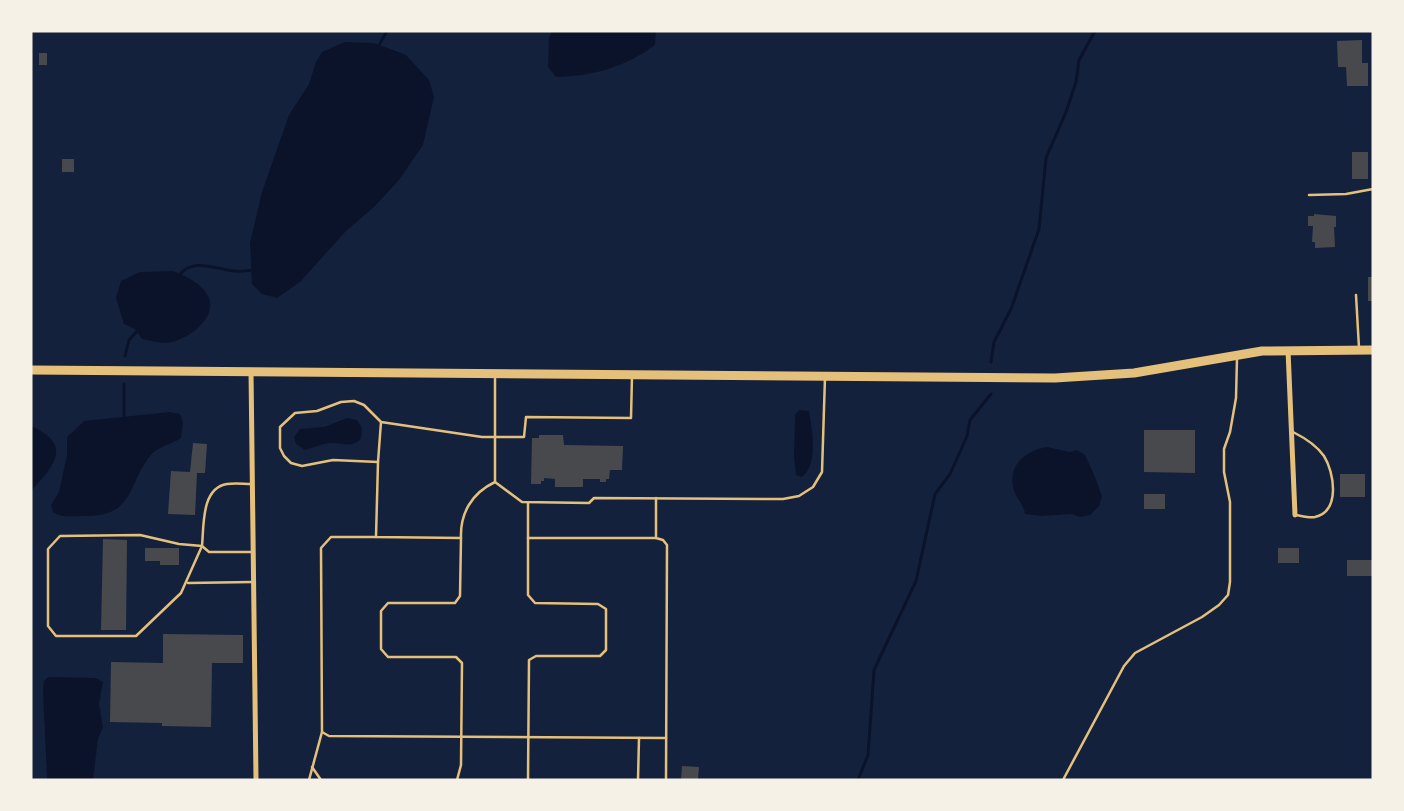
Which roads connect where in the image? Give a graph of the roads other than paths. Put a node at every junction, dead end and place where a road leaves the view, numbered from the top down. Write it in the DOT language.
graph roads {
  1 [pos="1373,189"];
  2 [pos="1309,195"];
  3 [pos="1356,295"];
  4 [pos="1288,350"];
  5 [pos="1359,350"];
  6 [pos="1373,350"];
  7 [pos="1236,355"];
  8 [pos="31,370"];
  9 [pos="251,371"];
  10 [pos="495,374"];
  11 [pos="632,375"];
  12 [pos="825,376"];
  13 [pos="381,422"];
  14 [pos="1290,430"];
  15 [pos="495,437"];
  16 [pos="378,462"];
  17 [pos="495,482"];
  18 [pos="253,484"];
  19 [pos="656,498"];
  20 [pos="528,502"];
  21 [pos="1294,515"];
  22 [pos="376,537"];
  23 [pos="461,538"];
  24 [pos="528,538"];
  25 [pos="656,538"];
  26 [pos="202,546"];
  27 [pos="254,552"];
  28 [pos="254,582"];
  29 [pos="187,583"];
  30 [pos="322,732"];
  31 [pos="461,737"];
  32 [pos="528,738"];
  33 [pos="638,738"];
  34 [pos="666,738"];
  35 [pos="312,768"];
  36 [pos="256,780"];
  37 [pos="309,780"];
  38 [pos="321,780"];
  39 [pos="457,780"];
  40 [pos="528,780"];
  41 [pos="638,780"];
  42 [pos="666,780"];
  43 [pos="1063,780"];
  1 -- 2 [label="lane"];
  3 -- 5 [label="lane"];
  4 -- 5 [label="main road"];
  4 -- 7 [label="main road"];
  4 -- 14 [label="street"];
  5 -- 6 [label="main road"];
  7 -- 12 [label="main road"];
  7 -- 43 [label="lane"];
  8 -- 9 [label="main road"];
  9 -- 10 [label="main road"];
  9 -- 18 [label="street"];
  10 -- 11 [label="main road"];
  10 -- 15 [label="lane"];
  11 -- 12 [label="main road"];
  11 -- 15 [label="lane"];
  12 -- 19 [label="lane"];
  13 -- 15 [label="lane"];
  13 -- 16 [label="lane"];
  13 -- 16 [label="lane"];
  14 -- 21 [label="street"];
  14 -- 21 [label="lane"];
  15 -- 17 [label="lane"];
  16 -- 22 [label="lane"];
  17 -- 20 [label="lane"];
  17 -- 23 [label="lane"];
  18 -- 26 [label="lane"];
  18 -- 27 [label="street"];
  19 -- 20 [label="lane"];
  19 -- 25 [label="lane"];
  20 -- 24 [label="lane"];
  22 -- 23 [label="lane"];
  22 -- 30 [label="lane"];
  23 -- 31 [label="lane"];
  24 -- 25 [label="lane"];
  24 -- 32 [label="lane"];
  25 -- 34 [label="lane"];
  26 -- 27 [label="lane"];
  26 -- 29 [label="lane"];
  26 -- 29 [label="lane"];
  27 -- 28 [label="street"];
  28 -- 29 [label="lane"];
  28 -- 36 [label="street"];
  30 -- 31 [label="lane"];
  30 -- 35 [label="lane"];
  31 -- 32 [label="lane"];
  31 -- 39 [label="lane"];
  32 -- 33 [label="lane"];
  32 -- 40 [label="lane"];
  33 -- 34 [label="lane"];
  33 -- 41 [label="lane"];
  34 -- 42 [label="lane"];
  35 -- 37 [label="lane"];
  35 -- 38 [label="lane"];
}
